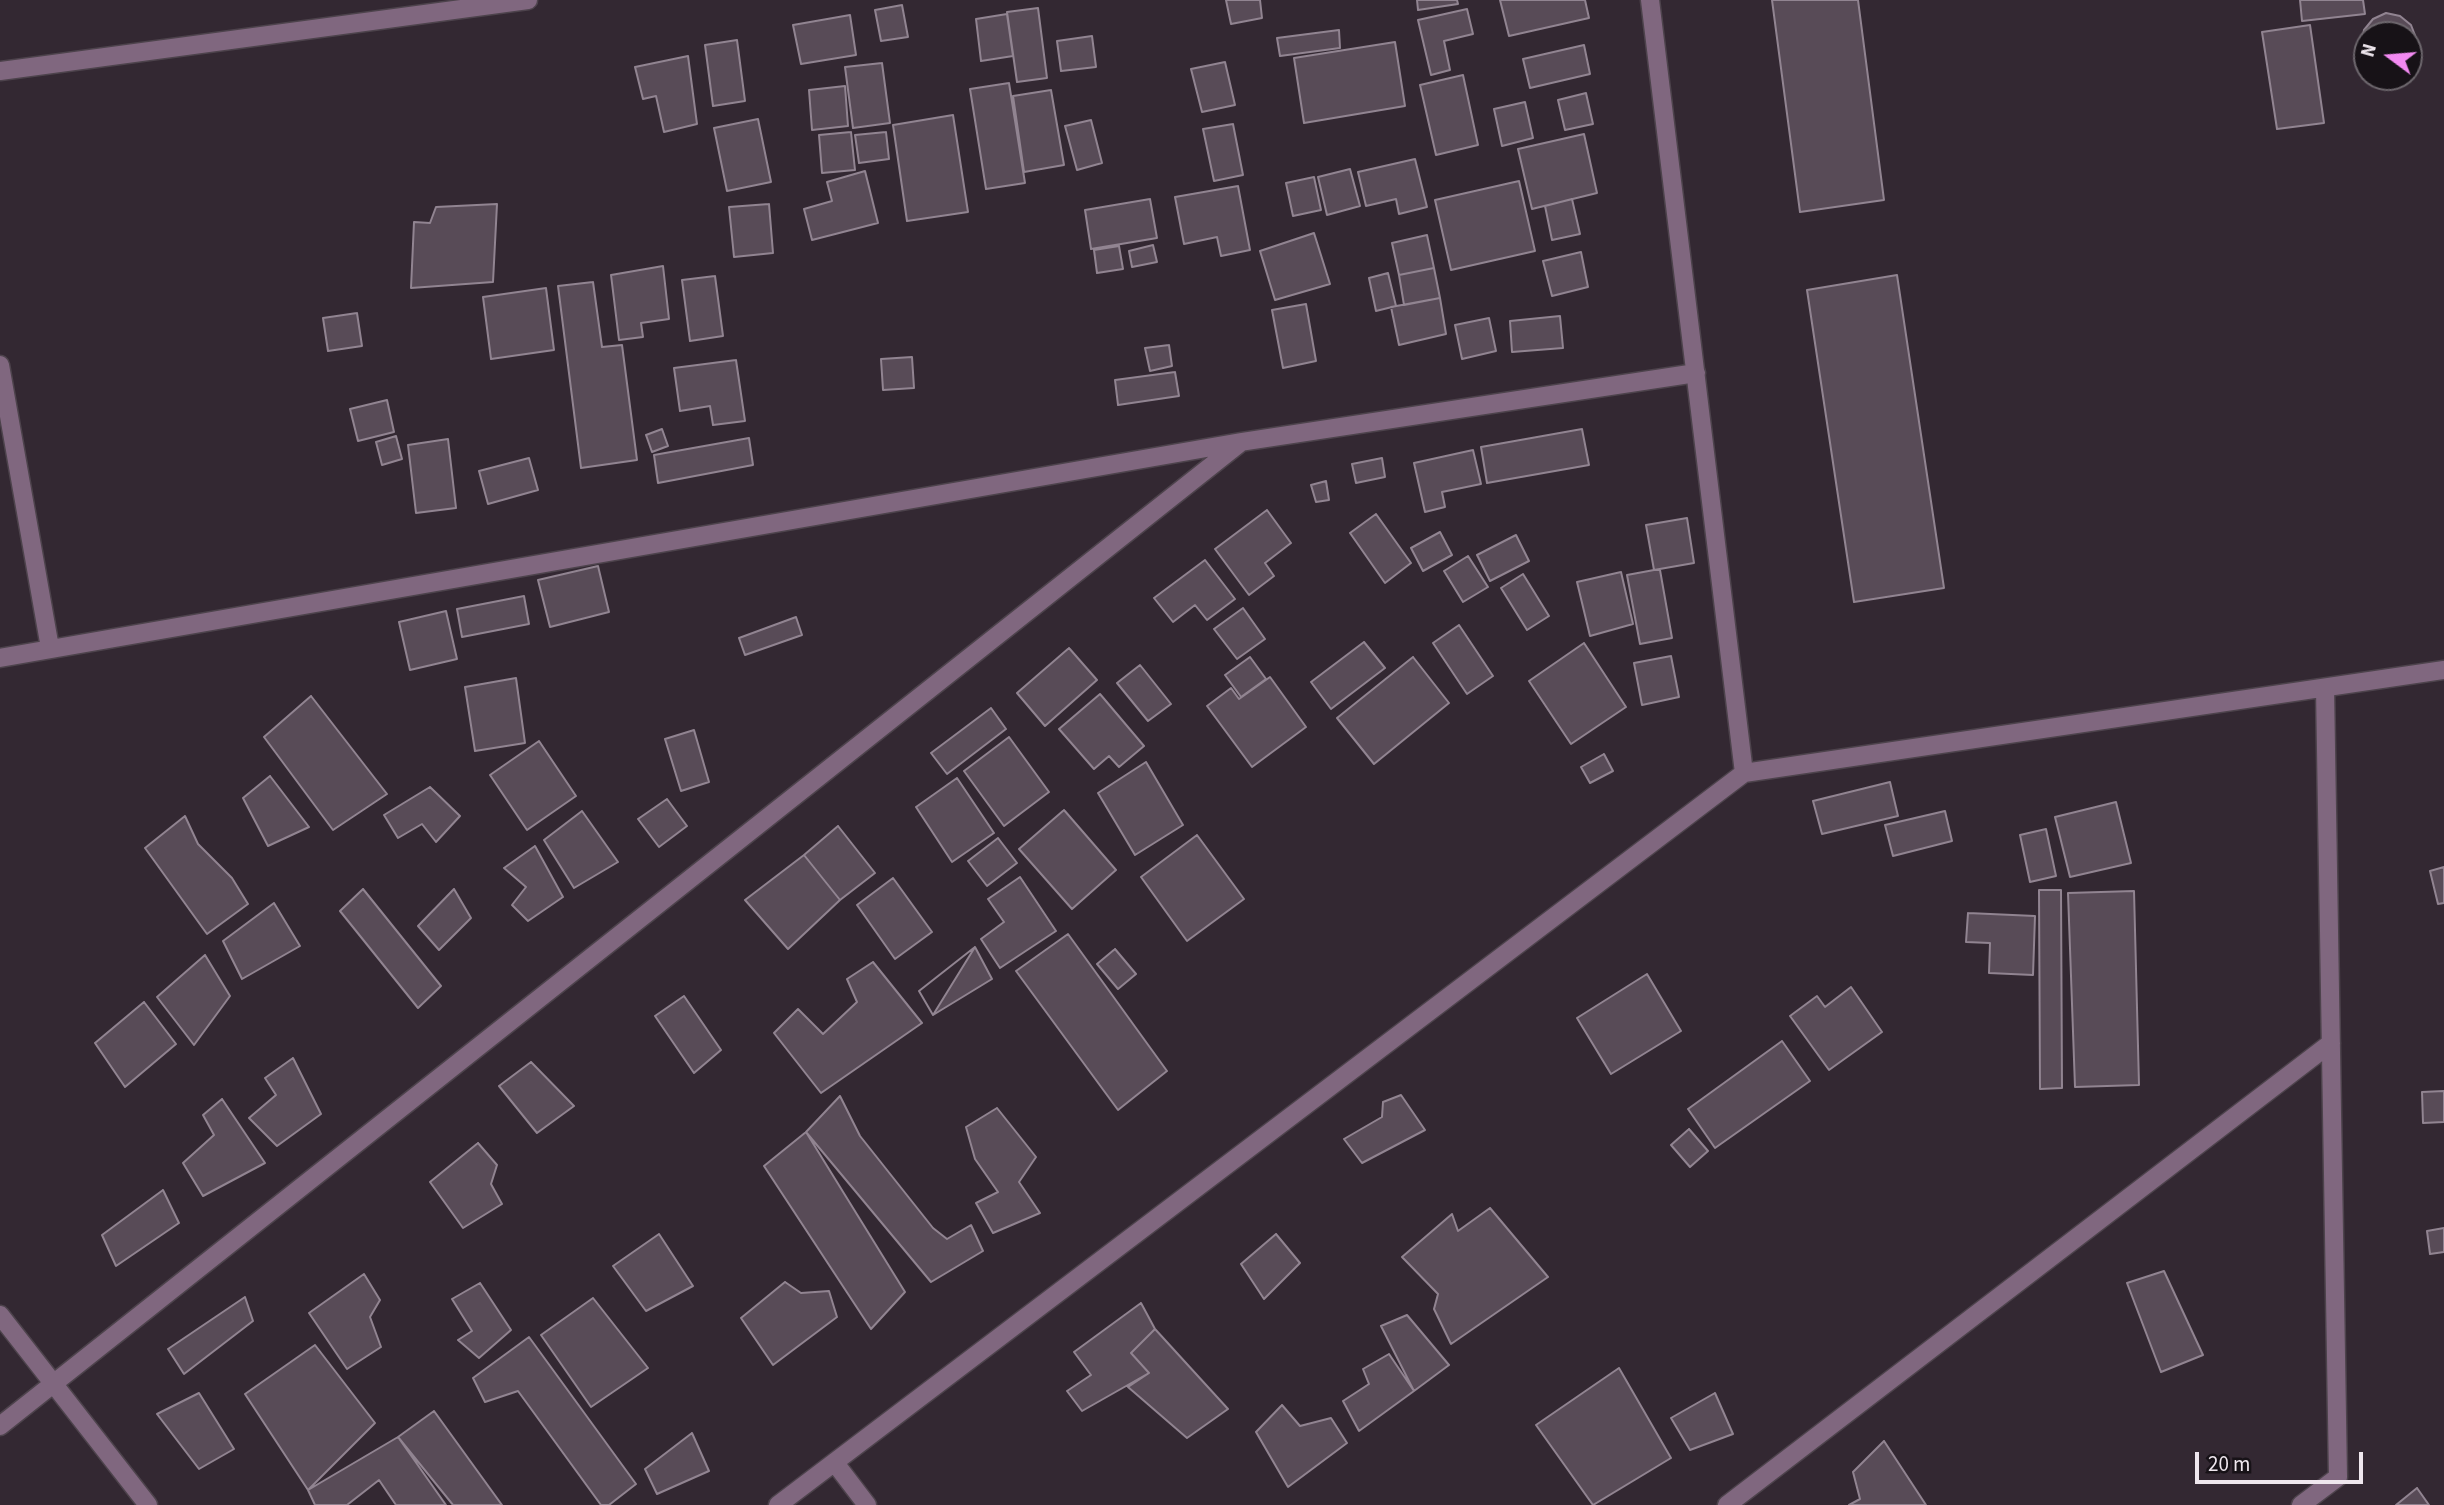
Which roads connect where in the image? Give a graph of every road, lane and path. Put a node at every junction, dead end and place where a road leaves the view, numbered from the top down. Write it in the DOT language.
graph roads {
  1 [pos="528,0"];
  2 [pos="1650,0"];
  3 [pos="0,71"];
  4 [pos="0,365"];
  5 [pos="1696,373"];
  6 [pos="1241,442"];
  7 [pos="50,648"];
  8 [pos="0,658"];
  9 [pos="2444,670"];
  10 [pos="2325,688"];
  11 [pos="1744,773"];
  12 [pos="2331,1043"];
  13 [pos="0,1315"];
  14 [pos="55,1385"];
  15 [pos="0,1426"];
  16 [pos="835,1462"];
  17 [pos="148,1505"];
  18 [pos="778,1505"];
  19 [pos="867,1505"];
  20 [pos="1727,1505"];
  21 [pos="2301,1505"];
  1 -- 3 [label="street"];
  2 -- 5 [label="street"];
  4 -- 7 [label="street"];
  5 -- 6 [label="street"];
  5 -- 11 [label="street"];
  6 -- 7 [label="street"];
  6 -- 14 [label="street"];
  7 -- 8 [label="street"];
  9 -- 10 [label="street"];
  10 -- 11 [label="street"];
  10 -- 12 [label="street"];
  11 -- 16 [label="street"];
  12 -- 20 [label="street"];
  12 -- 21 [label="street"];
  13 -- 14 [label="street"];
  14 -- 15 [label="street"];
  14 -- 17 [label="street"];
  16 -- 18 [label="street"];
  16 -- 19 [label="street"];
}
